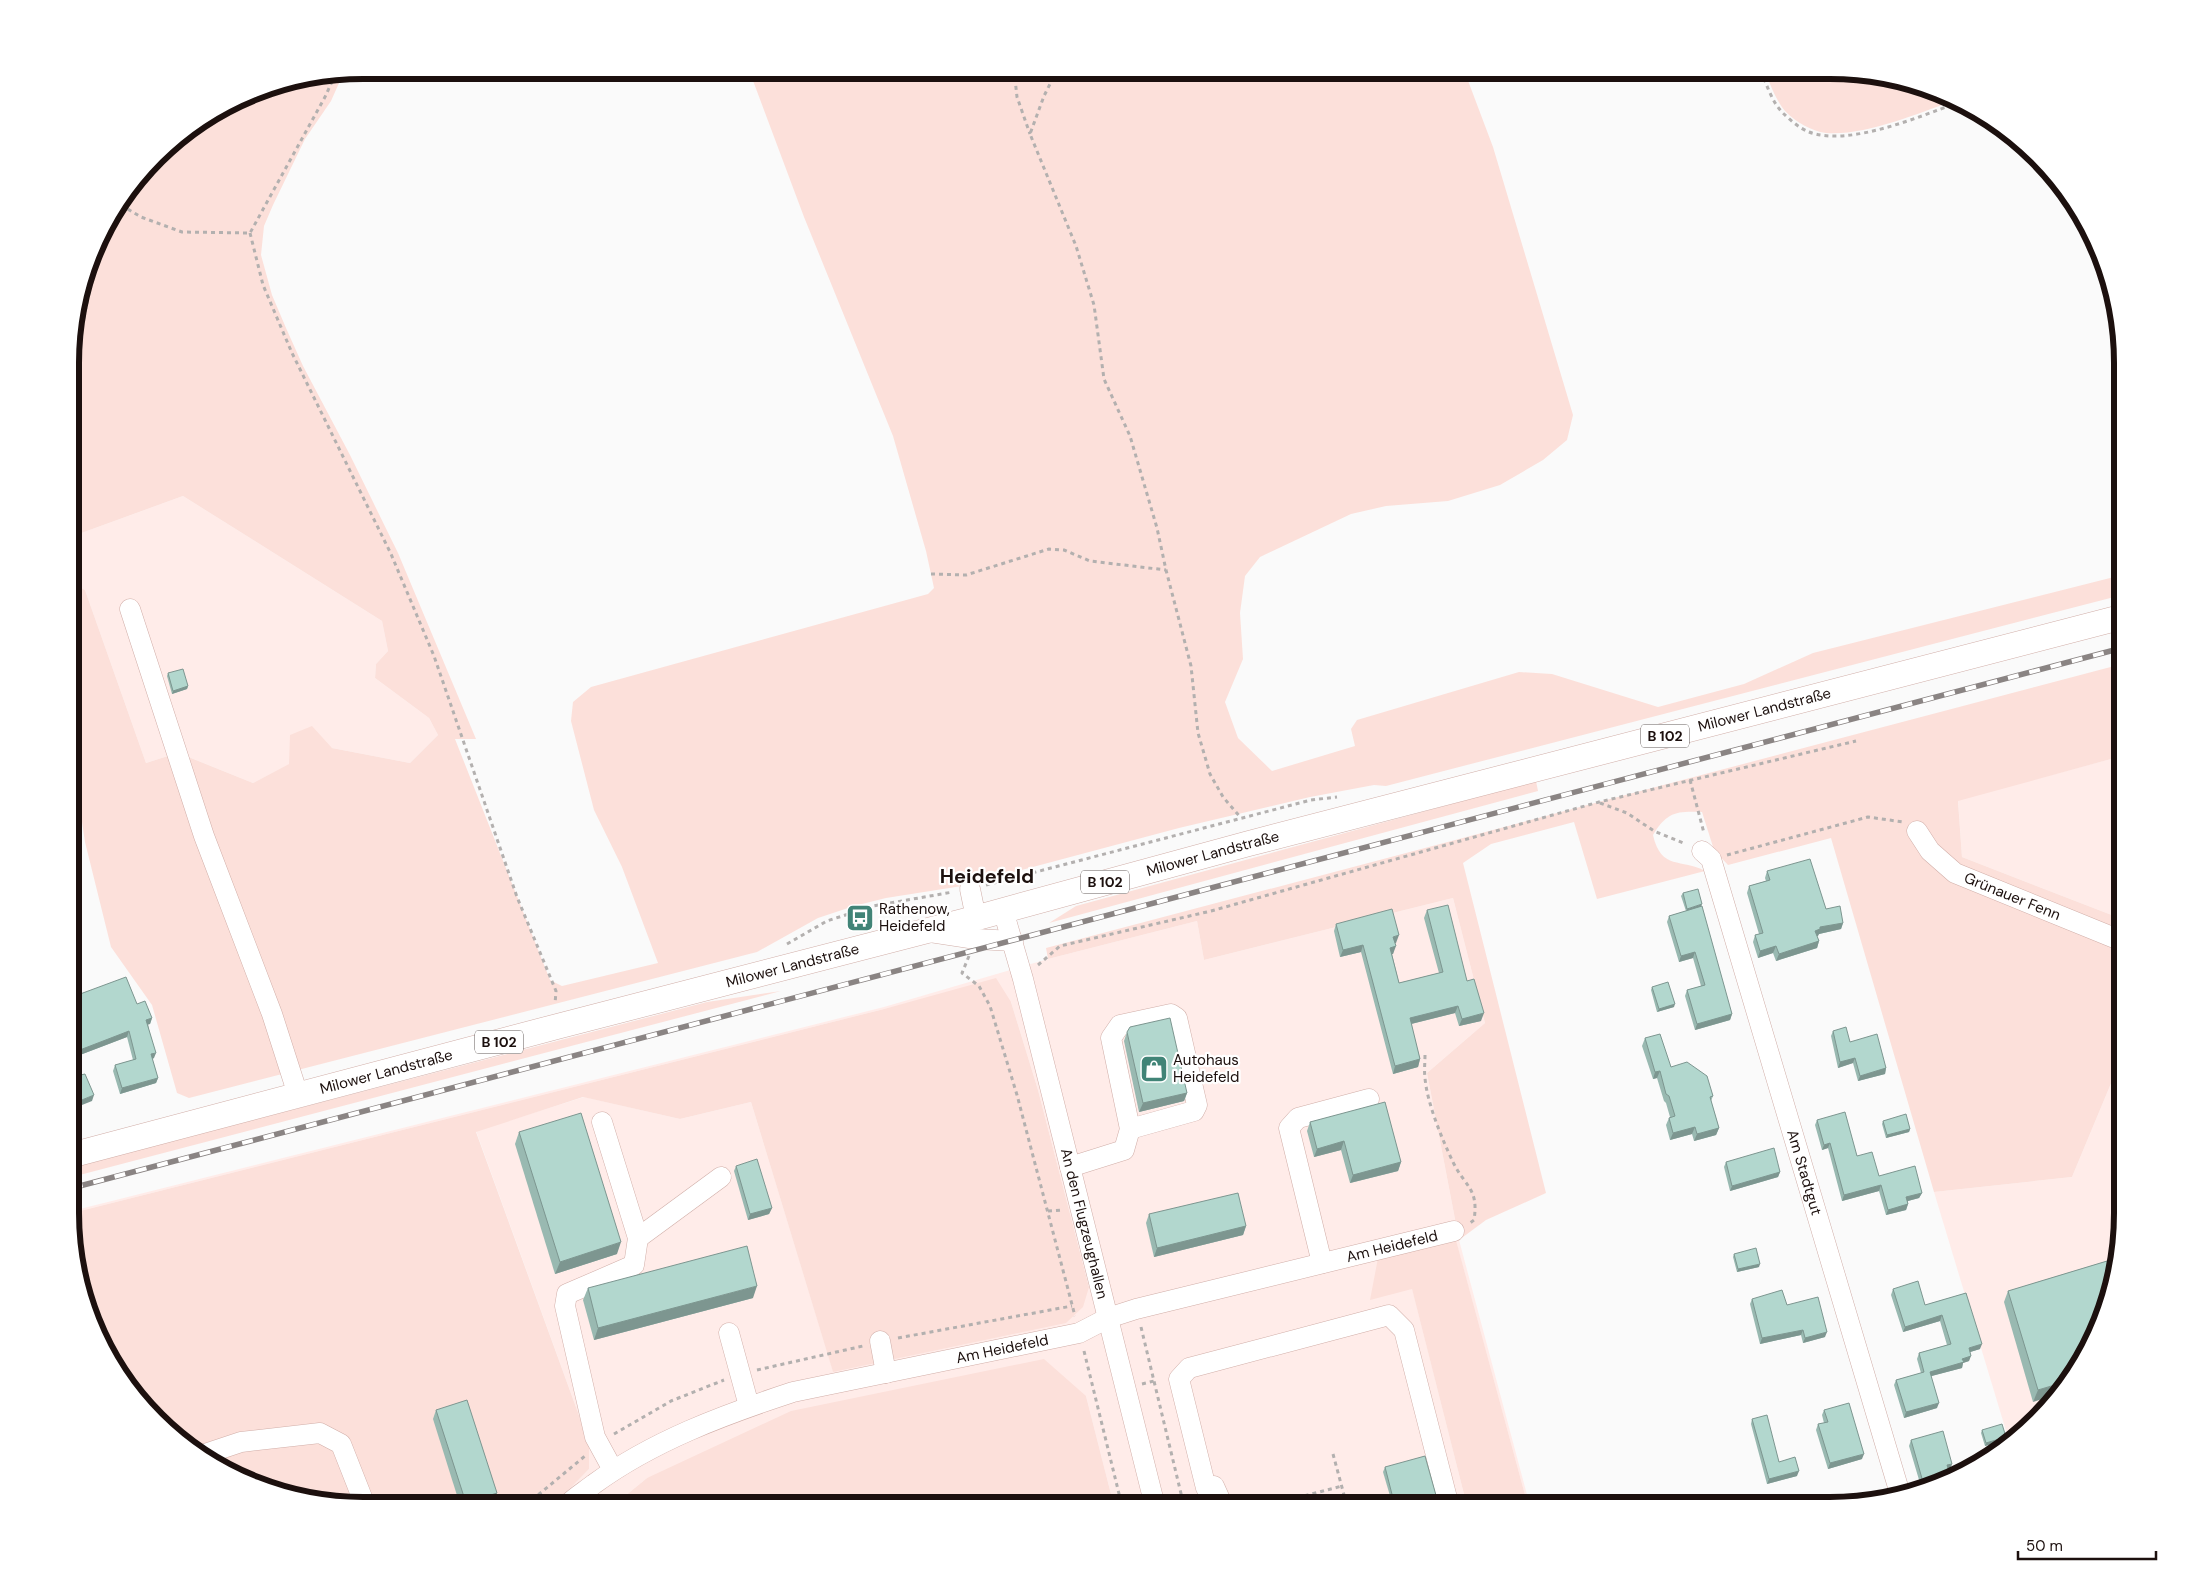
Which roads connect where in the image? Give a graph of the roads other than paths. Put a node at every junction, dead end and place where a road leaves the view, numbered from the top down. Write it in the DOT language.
graph roads {
  1 [pos="130,609"];
  2 [pos="2114,619"];
  3 [pos="1917,831"];
  4 [pos="1706,855"];
  5 [pos="970,889"];
  6 [pos="1003,910"];
  7 [pos="976,928"];
  8 [pos="2114,938"];
  9 [pos="1013,941"];
  10 [pos="298,1095"];
  11 [pos="1369,1099"];
  12 [pos="602,1122"];
  13 [pos="1130,1129"];
  14 [pos="79,1153"];
  15 [pos="1070,1167"];
  16 [pos="721,1177"];
  17 [pos="1454,1231"];
  18 [pos="638,1238"];
  19 [pos="1322,1263"];
  20 [pos="1108,1318"];
  21 [pos="730,1333"];
  22 [pos="880,1342"];
  23 [pos="886,1373"];
  24 [pos="749,1406"];
  25 [pos="210,1452"];
  26 [pos="613,1470"];
  27 [pos="1899,1489"];
  28 [pos="363,1497"];
  29 [pos="578,1497"];
  30 [pos="1152,1497"];
  31 [pos="1217,1497"];
  32 [pos="1448,1497"];
  1 -- 10 [label="street"];
  2 -- 6 [label="main road, Milower Landstraße / B 102"];
  3 -- 8 [label="street, Grünauer Fenn"];
  4 -- 27 [label="street, Am Stadtgut"];
  5 -- 7 [label="street"];
  6 -- 7 [label="main road, Milower Landstraße / B 102"];
  6 -- 9 [label="street, An den Flugzeughallen"];
  7 -- 9 [label="street"];
  7 -- 10 [label="main road, Milower Landstraße / B 102"];
  9 -- 15 [label="street, An den Flugzeughallen"];
  10 -- 14 [label="main road, Milower Landstraße / B 102"];
  11 -- 19 [label="street"];
  12 -- 18 [label="street"];
  13 -- 13 [label="street"];
  13 -- 15 [label="street"];
  15 -- 20 [label="street, An den Flugzeughallen"];
  16 -- 18 [label="street"];
  17 -- 19 [label="street, Am Heidefeld"];
  18 -- 26 [label="street"];
  19 -- 20 [label="street, Am Heidefeld"];
  20 -- 23 [label="street, Am Heidefeld"];
  20 -- 30 [label="street, An den Flugzeughallen"];
  21 -- 24 [label="street"];
  22 -- 23 [label="street"];
  23 -- 24 [label="street, Am Heidefeld"];
  24 -- 26 [label="street, Am Heidefeld"];
  25 -- 28 [label="street"];
  26 -- 29 [label="street, Am Heidefeld"];
  31 -- 32 [label="street"];
}
